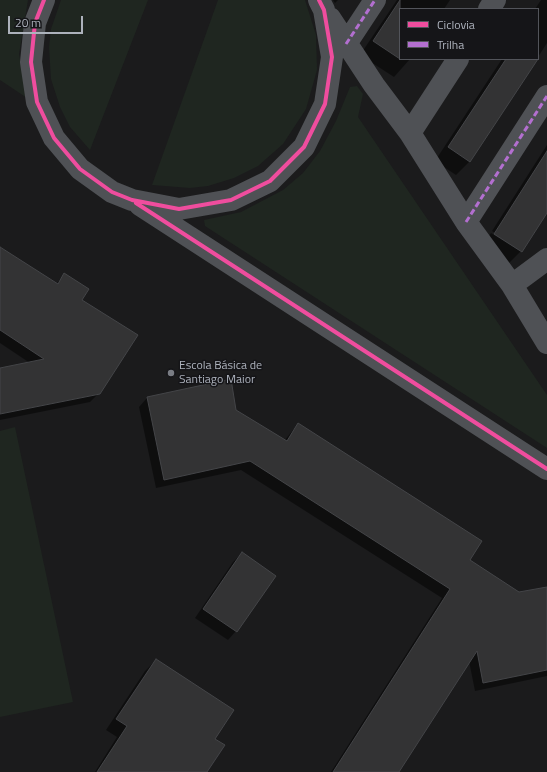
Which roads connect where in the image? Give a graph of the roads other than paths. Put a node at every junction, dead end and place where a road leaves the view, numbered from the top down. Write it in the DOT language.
graph roads {
  1 [pos="44,0"];
  2 [pos="375,0"];
  3 [pos="322,5"];
  4 [pos="346,44"];
  5 [pos="457,60"];
  6 [pos="547,96"];
  7 [pos="410,134"];
  8 [pos="132,200"];
  9 [pos="466,222"];
  10 [pos="547,259"];
  11 [pos="512,285"];
  12 [pos="547,343"];
  13 [pos="547,469"];
  1 -- 8 [label="street"];
  2 -- 4 [label="street"];
  3 -- 4 [label="street"];
  3 -- 8 [label="street"];
  4 -- 7 [label="street"];
  5 -- 7 [label="street"];
  6 -- 9 [label="street"];
  7 -- 9 [label="street"];
  8 -- 13 [label="street"];
  9 -- 11 [label="street"];
  10 -- 11 [label="street"];
  11 -- 12 [label="street"];
}
